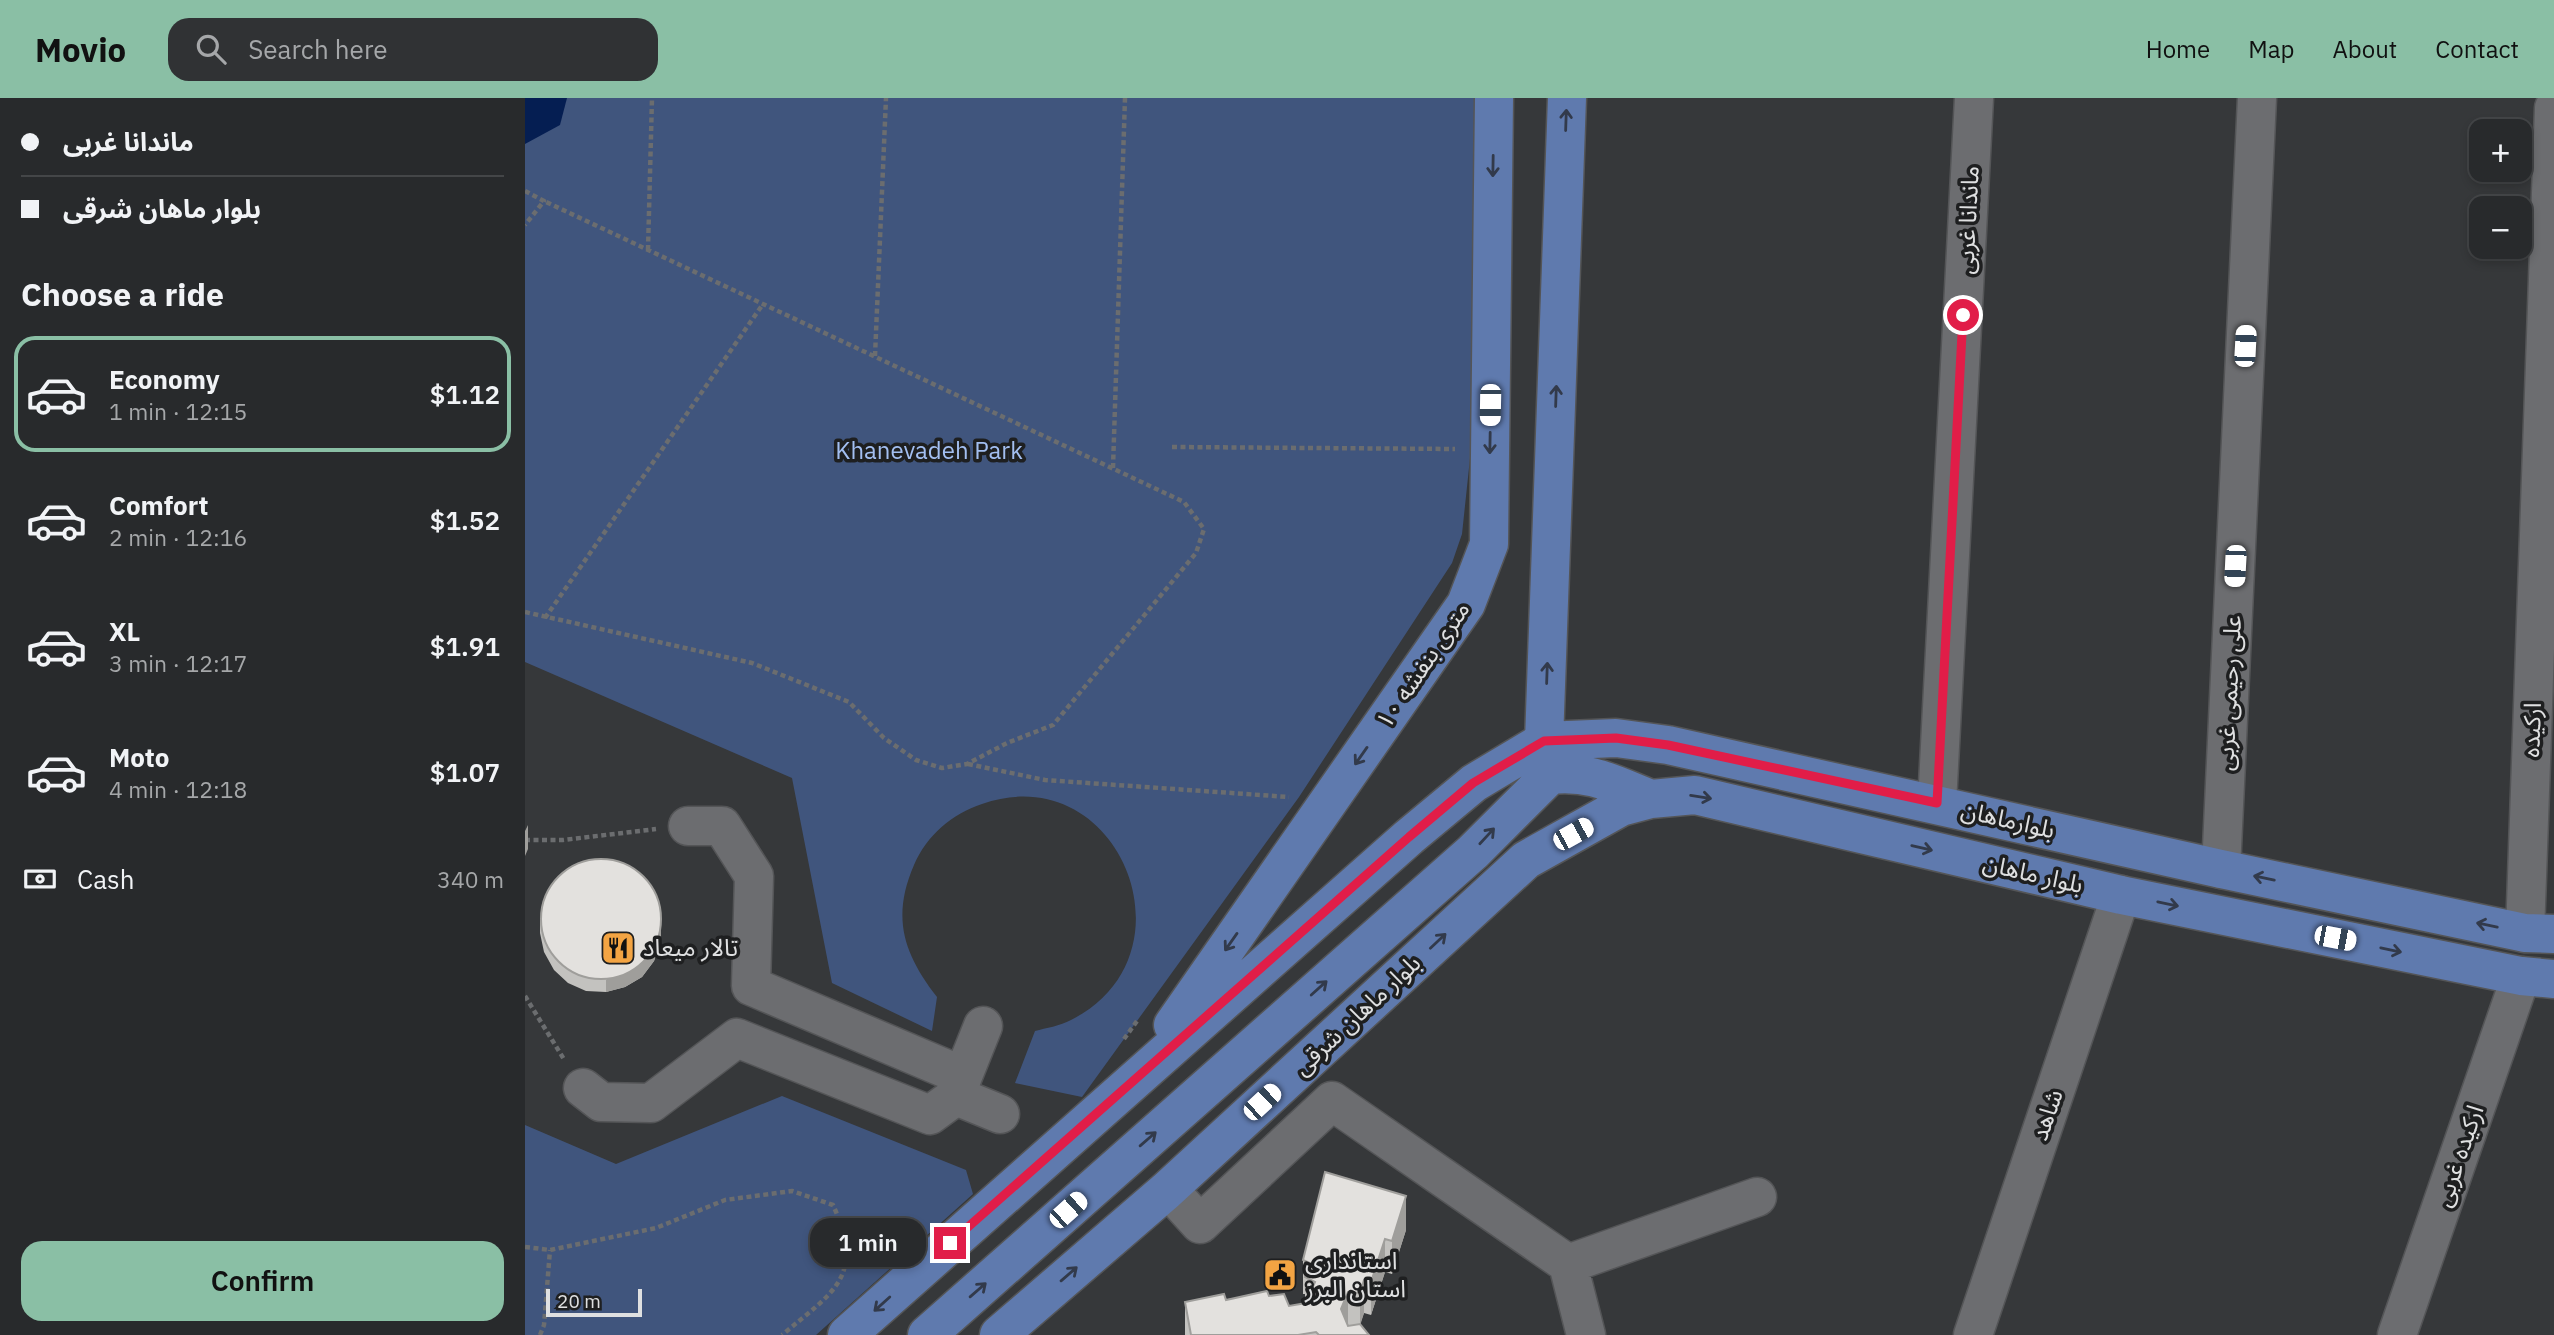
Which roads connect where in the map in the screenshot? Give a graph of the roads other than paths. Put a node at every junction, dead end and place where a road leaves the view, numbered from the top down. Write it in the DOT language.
graph roads {
  1 [pos="1494,98"];
  2 [pos="1567,98"];
  3 [pos="1974,98"];
  4 [pos="2257,98"];
  5 [pos="2554,108"];
  6 [pos="1547,758"];
  7 [pos="1651,799"];
  8 [pos="1937,803"];
  9 [pos="688,826"];
  10 [pos="1526,860"];
  11 [pos="2221,869"];
  12 [pos="2122,895"];
  13 [pos="2539,933"];
  14 [pos="2538,978"];
  15 [pos="983,1026"];
  16 [pos="1137,1077"];
  17 [pos="960,1086"];
  18 [pos="583,1088"];
  19 [pos="1000,1114"];
  20 [pos="1757,1197"];
  21 [pos="1180,1202"];
  22 [pos="1568,1264"];
  23 [pos="847,1335"];
  24 [pos="927,1335"];
  25 [pos="999,1335"];
  26 [pos="1585,1335"];
  27 [pos="1973,1335"];
  28 [pos="2397,1335"];
  1 -- 16 [label="main road, ۱۰ متری بنفشه, one-way"];
  6 -- 2 [label="main road, one-way"];
  3 -- 8 [label="street, ماندانا غربی"];
  4 -- 11 [label="street, علی رحیمی غربی"];
  5 -- 13 [label="street, ارکیده"];
  6 -- 7 [label="main road"];
  6 -- 8 [label="main road, بلوارماهان"];
  6 -- 10 [label="main road"];
  6 -- 16 [label="main road, بلوارماهان"];
  24 -- 6 [label="main road, one-way"];
  7 -- 10 [label="main road, بلوار ماهان"];
  7 -- 12 [label="main road, بلوار ماهان, one-way"];
  8 -- 11 [label="main road, بلوارماهان"];
  9 -- 17 [label="street"];
  25 -- 10 [label="main road, بلوار ماهان شرقی, one-way"];
  13 -- 11 [label="main road, بلوارماهان, one-way"];
  12 -- 14 [label="main road, بلوار ماهان, one-way"];
  12 -- 27 [label="street, شاهد"];
  14 -- 28 [label="street, ارکیده غربی"];
  15 -- 17 [label="street"];
  16 -- 23 [label="main road, بلوارماهان, one-way"];
  17 -- 18 [label="street"];
  17 -- 19 [label="street"];
  20 -- 22 [label="street"];
  21 -- 22 [label="street"];
  22 -- 26 [label="street"];
}
